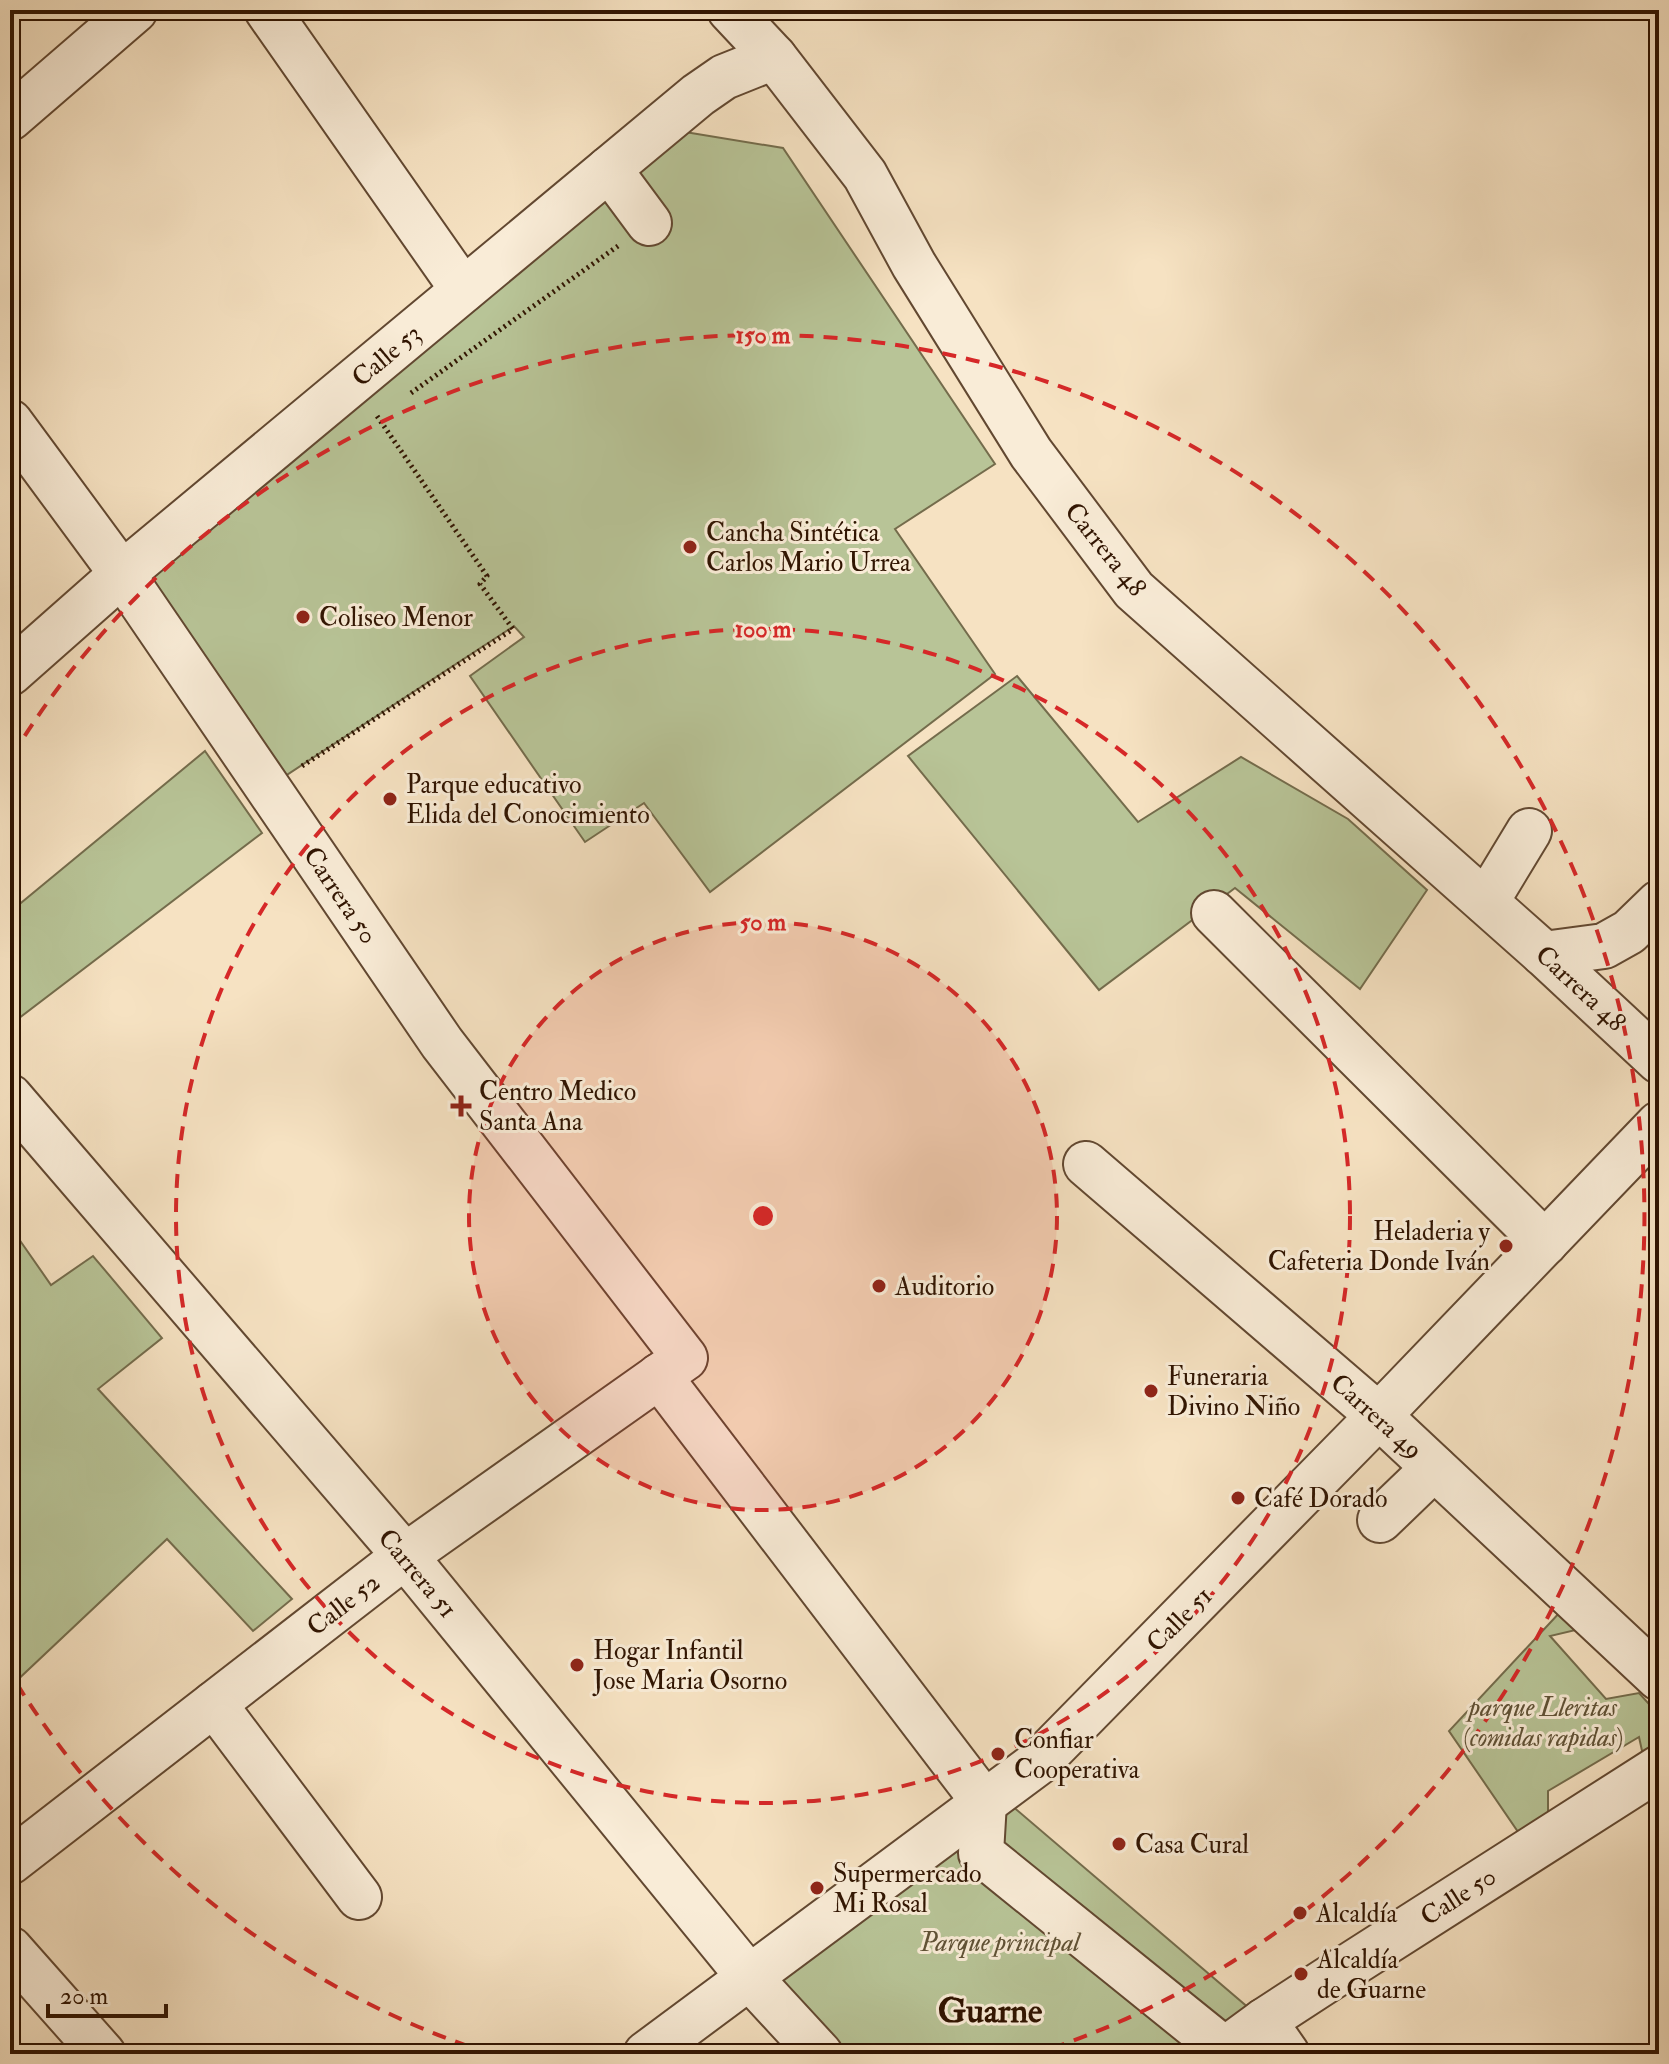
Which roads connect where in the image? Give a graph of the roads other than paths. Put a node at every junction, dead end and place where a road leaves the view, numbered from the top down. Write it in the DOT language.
graph roads {
  1 [pos="135,10"];
  2 [pos="267,10"];
  3 [pos="730,10"];
  4 [pos="774,57"];
  5 [pos="10,118"];
  6 [pos="609,169"];
  7 [pos="649,223"];
  8 [pos="463,290"];
  9 [pos="10,422"];
  10 [pos="122,574"];
  11 [pos="10,673"];
  12 [pos="1529,831"];
  13 [pos="1486,902"];
  14 [pos="1659,903"];
  15 [pos="1214,913"];
  16 [pos="1544,954"];
  17 [pos="1659,1061"];
  18 [pos="10,1097"];
  19 [pos="1659,1124"];
  20 [pos="1086,1164"];
  21 [pos="1545,1243"];
  22 [pos="672,1367"];
  23 [pos="1379,1416"];
  24 [pos="1434,1468"];
  25 [pos="1380,1520"];
  26 [pos="405,1556"];
  27 [pos="1659,1678"];
  28 [pos="214,1704"];
  29 [pos="1659,1768"];
  30 [pos="984,1802"];
  31 [pos="10,1862"];
  32 [pos="359,1897"];
  33 [pos="10,1949"];
  34 [pos="749,1977"];
  35 [pos="1276,2038"];
  36 [pos="1222,2052"];
  37 [pos="103,2054"];
  38 [pos="646,2054"];
  39 [pos="820,2054"];
  1 -- 5 [label="street"];
  2 -- 8 [label="street"];
  3 -- 4 [label="street, Carrera 48"];
  4 -- 6 [label="street, Calle 53"];
  4 -- 13 [label="street, Carrera 48"];
  6 -- 7 [label="street"];
  6 -- 8 [label="street, Calle 53"];
  8 -- 10 [label="street, Calle 53"];
  9 -- 10 [label="street, Carrera 50"];
  10 -- 11 [label="street, Calle 53"];
  10 -- 22 [label="street, Carrera 50"];
  12 -- 13 [label="street"];
  13 -- 16 [label="street, Carrera 48"];
  14 -- 16 [label="street"];
  15 -- 21 [label="street"];
  16 -- 17 [label="street, Carrera 48"];
  18 -- 26 [label="street, Carrera 51"];
  19 -- 21 [label="street, Calle 51"];
  20 -- 23 [label="street, Carrera 49"];
  21 -- 23 [label="street, Calle 51"];
  22 -- 26 [label="street, Calle 52"];
  22 -- 30 [label="street, Carrera 50"];
  23 -- 24 [label="street, Carrera 49"];
  23 -- 30 [label="street, Calle 51"];
  24 -- 25 [label="street"];
  24 -- 27 [label="street, Carrera 49"];
  26 -- 28 [label="street, Calle 52"];
  26 -- 34 [label="street, Carrera 51"];
  28 -- 31 [label="street, Calle 52"];
  28 -- 32 [label="street"];
  29 -- 35 [label="street, Calle 50"];
  30 -- 34 [label="street, Calle 51"];
  30 -- 36 [label="street"];
  33 -- 37 [label="street"];
  34 -- 38 [label="street, Calle 51"];
  34 -- 39 [label="street, Carrera 51"];
  35 -- 36 [label="street, Calle 50"];
}
